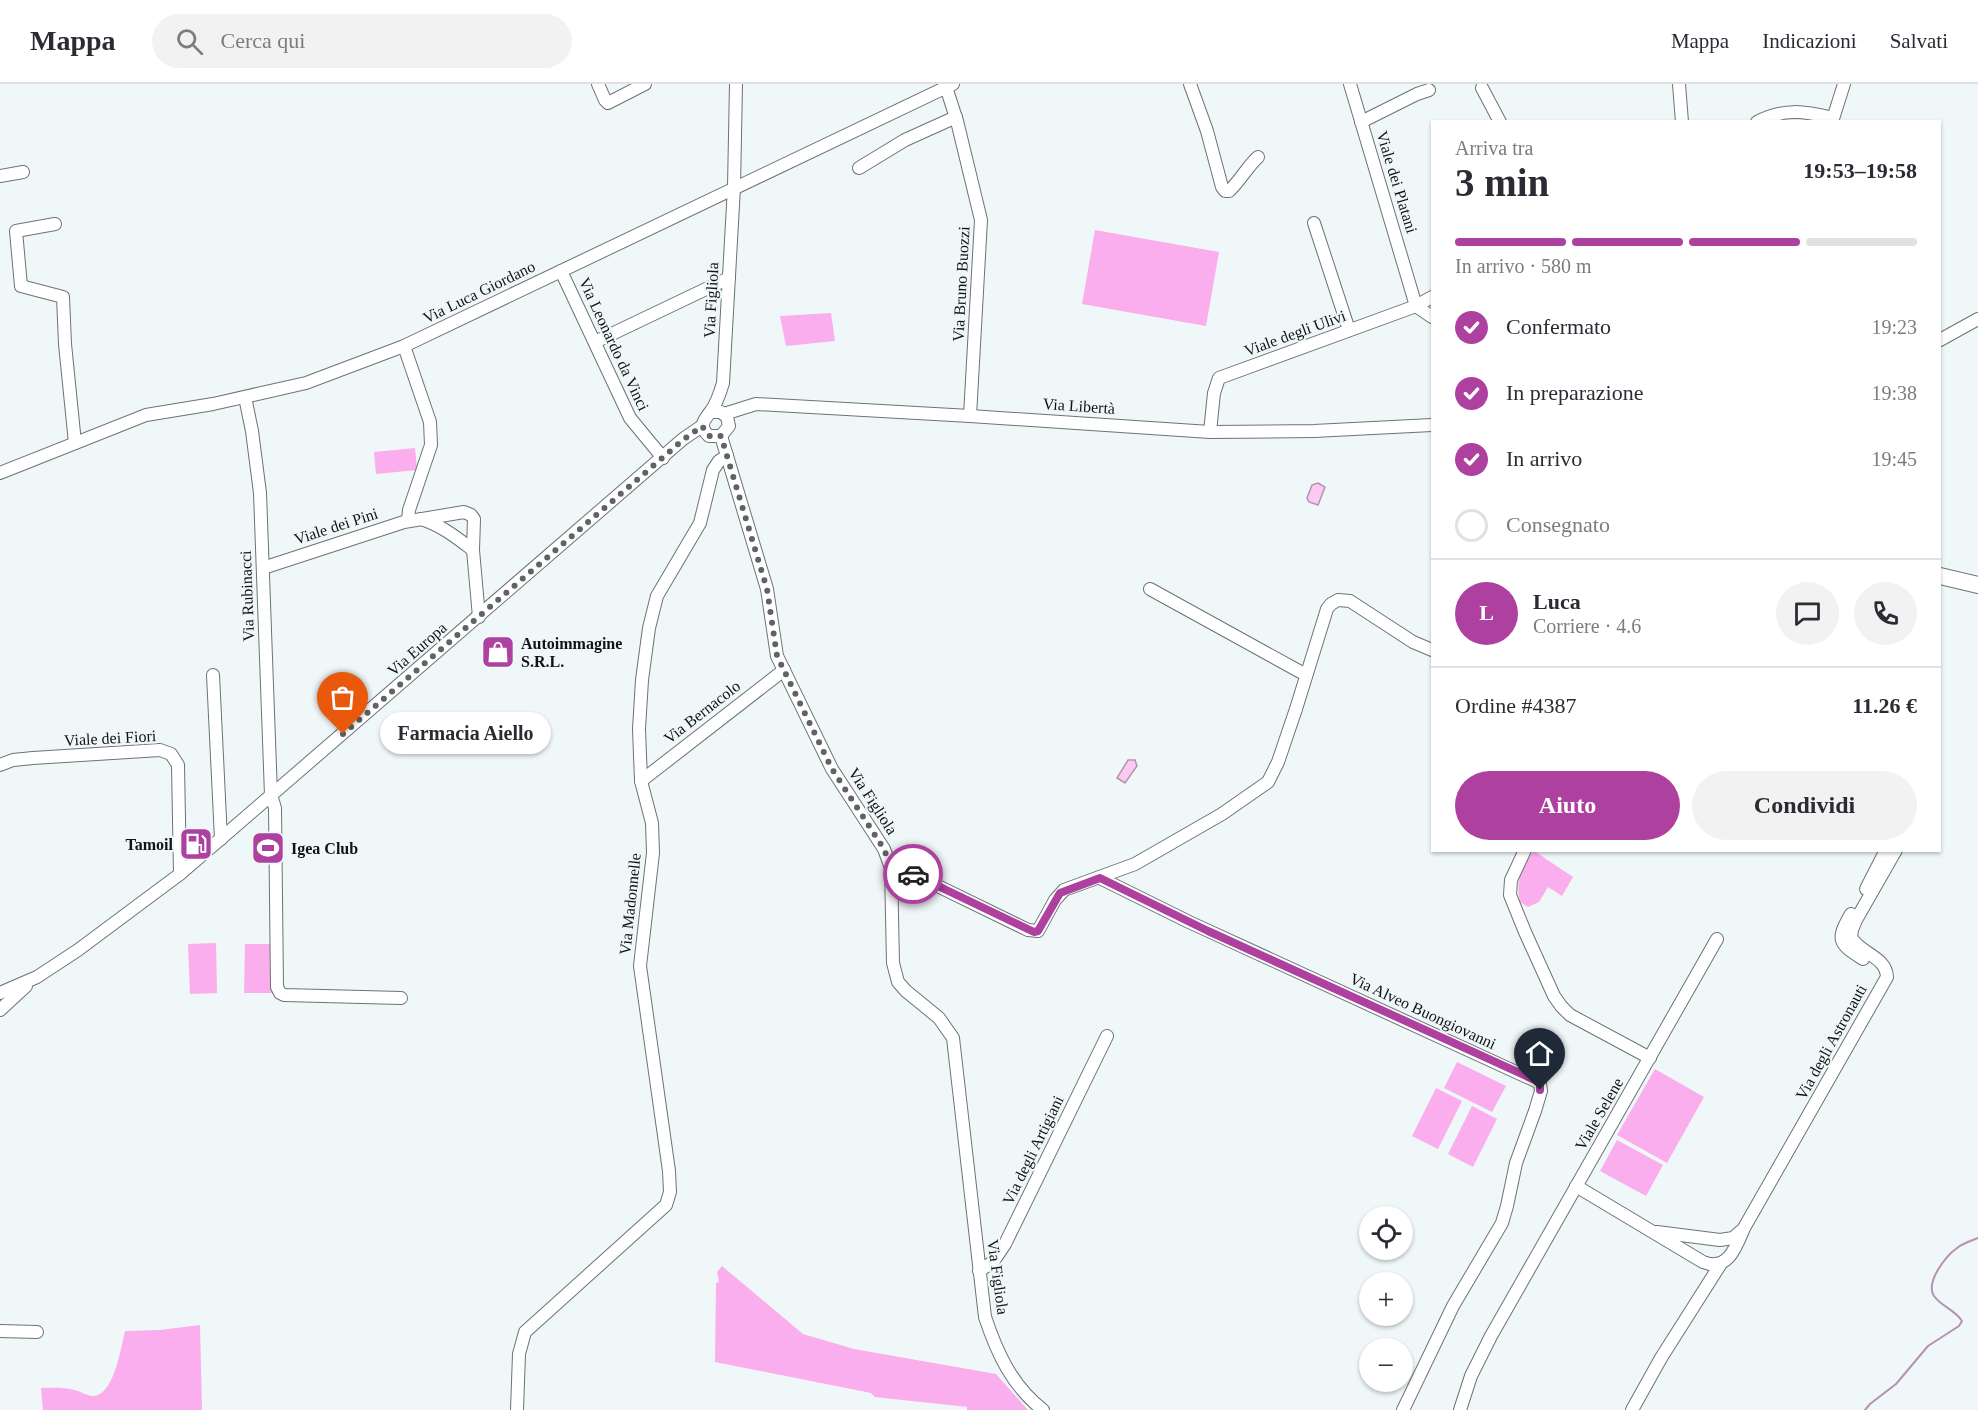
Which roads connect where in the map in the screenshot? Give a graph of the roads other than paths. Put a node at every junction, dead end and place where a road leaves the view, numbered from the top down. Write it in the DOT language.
graph roads {
  1 [pos="598,84"];
  2 [pos="645,84"];
  3 [pos="736,84"];
  4 [pos="1190,84"];
  5 [pos="1350,84"];
  6 [pos="1679,84"];
  7 [pos="1844,84"];
  8 [pos="949,86"];
  9 [pos="1482,88"];
  10 [pos="1429,90"];
  11 [pos="956,117"];
  12 [pos="1499,120"];
  13 [pos="1682,120"];
  14 [pos="1762,120"];
  15 [pos="1832,120"];
  16 [pos="1361,122"];
  17 [pos="1258,157"];
  18 [pos="860,168"];
  19 [pos="23,172"];
  20 [pos="0,176"];
  21 [pos="734,187"];
  22 [pos="1314,223"];
  23 [pos="55,224"];
  24 [pos="561,270"];
  25 [pos="729,278"];
  26 [pos="1431,298"];
  27 [pos="1416,306"];
  28 [pos="1431,316"];
  29 [pos="1978,319"];
  30 [pos="1349,330"];
  31 [pos="1941,339"];
  32 [pos="595,342"];
  33 [pos="404,346"];
  34 [pos="245,398"];
  35 [pos="710,412"];
  36 [pos="724,414"];
  37 [pos="969,416"];
  38 [pos="1431,425"];
  39 [pos="702,426"];
  40 [pos="1210,432"];
  41 [pos="721,436"];
  42 [pos="75,443"];
  43 [pos="727,456"];
  44 [pos="663,458"];
  45 [pos="0,473"];
  46 [pos="414,520"];
  47 [pos="473,550"];
  48 [pos="263,568"];
  49 [pos="1941,576"];
  50 [pos="1978,585"];
  51 [pos="1941,587"];
  52 [pos="1150,589"];
  53 [pos="1978,594"];
  54 [pos="479,617"];
  55 [pos="1431,650"];
  56 [pos="784,670"];
  57 [pos="213,675"];
  58 [pos="1306,675"];
  59 [pos="0,765"];
  60 [pos="641,780"];
  61 [pos="271,795"];
  62 [pos="221,839"];
  63 [pos="1524,852"];
  64 [pos="1885,852"];
  65 [pos="1895,852"];
  66 [pos="891,868"];
  67 [pos="180,874"];
  68 [pos="1100,878"];
  69 [pos="1718,939"];
  70 [pos="33,979"];
  71 [pos="0,980"];
  72 [pos="1882,985"];
  73 [pos="15,987"];
  74 [pos="0,993"];
  75 [pos="401,998"];
  76 [pos="0,1010"];
  77 [pos="1107,1036"];
  78 [pos="1650,1058"];
  79 [pos="1576,1186"];
  80 [pos="1744,1228"];
  81 [pos="1651,1230"];
  82 [pos="1720,1265"];
  83 [pos="979,1271"];
  84 [pos="0,1331"];
  85 [pos="37,1332"];
  86 [pos="1040,1408"];
  87 [pos="517,1410"];
  88 [pos="1403,1410"];
  89 [pos="1460,1410"];
  90 [pos="1632,1410"];
  1 -- 2 [label="street"];
  3 -- 21 [label="street, Via Figliola"];
  4 -- 17 [label="street"];
  5 -- 16 [label="street, Viale dei Platani"];
  6 -- 13 [label="street"];
  7 -- 15 [label="street"];
  8 -- 11 [label="street, Via Bruno Buozzi"];
  8 -- 21 [label="street, Via Luca Giordano"];
  9 -- 12 [label="street"];
  10 -- 16 [label="street"];
  11 -- 18 [label="street"];
  11 -- 37 [label="street, Via Bruno Buozzi"];
  14 -- 15 [label="street"];
  16 -- 27 [label="street, Viale dei Platani"];
  19 -- 20 [label="street"];
  21 -- 24 [label="street, Via Luca Giordano"];
  21 -- 25 [label="street, Via Figliola"];
  22 -- 30 [label="street"];
  23 -- 42 [label="street"];
  24 -- 32 [label="street, Via Leonardo da Vinci"];
  24 -- 33 [label="street, Via Luca Giordano"];
  25 -- 32 [label="street"];
  25 -- 35 [label="street, Via Figliola"];
  26 -- 27 [label="street, Viale degli Ulivi"];
  27 -- 28 [label="street"];
  27 -- 30 [label="street, Viale degli Ulivi"];
  29 -- 31 [label="street"];
  30 -- 40 [label="street, Viale degli Ulivi"];
  32 -- 44 [label="street, Via Leonardo da Vinci"];
  33 -- 34 [label="street, Via Luca Giordano"];
  33 -- 46 [label="street"];
  34 -- 42 [label="street, Via Luca Giordano"];
  34 -- 48 [label="street, Via Rubinacci"];
  35 -- 36 [label="street"];
  35 -- 39 [label="street"];
  36 -- 37 [label="street, Via Libertà"];
  36 -- 41 [label="street"];
  37 -- 40 [label="street, Via Libertà"];
  38 -- 40 [label="street, Via Libertà"];
  39 -- 41 [label="street"];
  39 -- 44 [label="street, Via Europa"];
  41 -- 43 [label="street, Via Figliola"];
  42 -- 45 [label="street, Via Luca Giordano"];
  43 -- 56 [label="street, Via Figliola"];
  43 -- 60 [label="street, Via Madonnelle"];
  44 -- 54 [label="street, Via Europa"];
  46 -- 47 [label="street"];
  46 -- 47 [label="street, Viale dei Pini"];
  46 -- 48 [label="street, Viale dei Pini"];
  47 -- 54 [label="street, Viale dei Pini"];
  48 -- 61 [label="street, Via Rubinacci"];
  49 -- 50 [label="main road"];
  51 -- 53 [label="main road"];
  52 -- 58 [label="street"];
  54 -- 61 [label="street, Via Europa"];
  55 -- 58 [label="street"];
  56 -- 60 [label="street, Via Bernacolo"];
  56 -- 66 [label="street, Via Figliola"];
  57 -- 62 [label="street"];
  58 -- 68 [label="street"];
  59 -- 67 [label="street, Viale dei Fiori"];
  60 -- 87 [label="street, Via Madonnelle"];
  61 -- 62 [label="street, Via Europa"];
  61 -- 75 [label="street, Via Rubinacci"];
  62 -- 67 [label="street, Via Europa"];
  63 -- 78 [label="street"];
  64 -- 72 [label="street, Via degli Astronauti"];
  65 -- 72 [label="street"];
  66 -- 68 [label="street"];
  66 -- 83 [label="street, Via Figliola"];
  67 -- 70 [label="street, Via Europa"];
  68 -- 88 [label="street, Via Alveo Buongiovanni"];
  69 -- 78 [label="street, Viale Selene"];
  70 -- 73 [label="street, Via Europa"];
  70 -- 76 [label="street"];
  71 -- 73 [label="street"];
  72 -- 80 [label="street, Via degli Astronauti"];
  73 -- 74 [label="street, Via Europa"];
  77 -- 83 [label="street, Via degli Artigiani"];
  78 -- 79 [label="street, Viale Selene"];
  79 -- 81 [label="street"];
  79 -- 89 [label="street"];
  80 -- 81 [label="street"];
  80 -- 82 [label="street, Via degli Astronauti"];
  81 -- 82 [label="street"];
  82 -- 90 [label="street, Via degli Astronauti"];
  83 -- 86 [label="street, Via Figliola"];
  84 -- 85 [label="street"];
}
